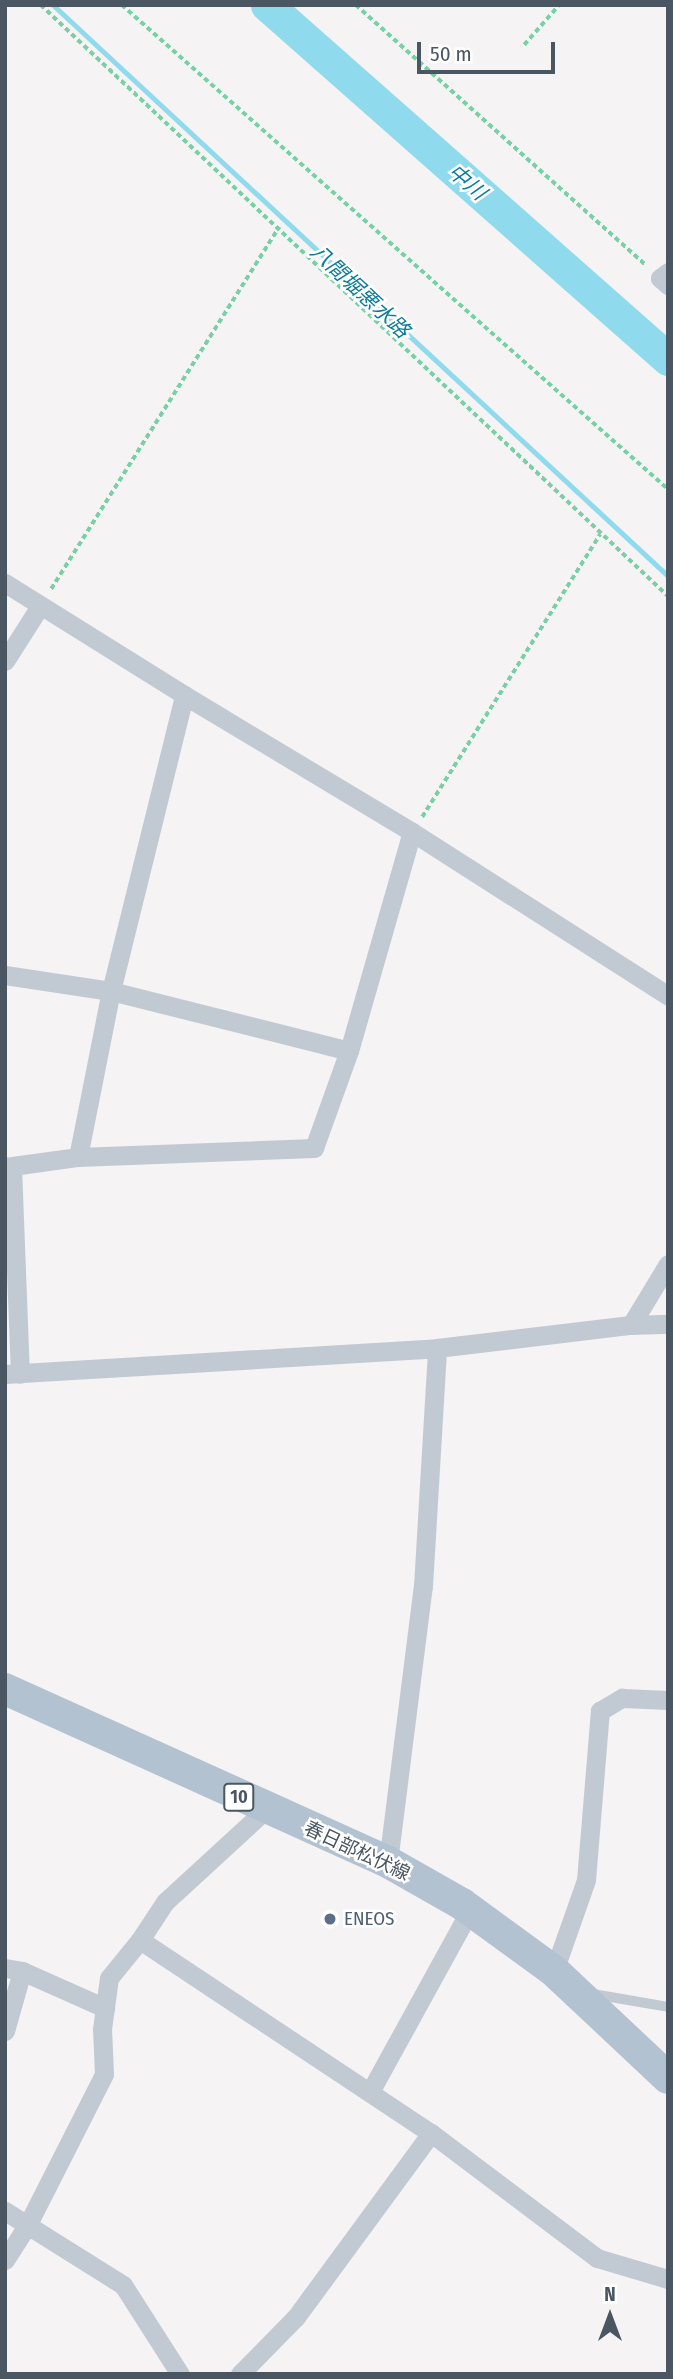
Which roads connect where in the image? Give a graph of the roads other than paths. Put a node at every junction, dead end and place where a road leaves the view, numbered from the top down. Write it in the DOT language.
graph roads {
  1 [pos="5,583"];
  2 [pos="40,606"];
  3 [pos="5,661"];
  4 [pos="184,695"];
  5 [pos="412,832"];
  6 [pos="5,975"];
  7 [pos="111,991"];
  8 [pos="668,996"];
  9 [pos="349,1051"];
  10 [pos="78,1157"];
  11 [pos="9,1167"];
  12 [pos="668,1264"];
  13 [pos="668,1324"];
  14 [pos="631,1325"];
  15 [pos="437,1348"];
  16 [pos="13,1374"];
  17 [pos="5,1689"];
  18 [pos="668,1700"];
  19 [pos="267,1810"];
  20 [pos="388,1862"];
  21 [pos="470,1910"];
  22 [pos="141,1940"];
  23 [pos="14,1970"];
  24 [pos="565,1981"];
  25 [pos="668,2007"];
  26 [pos="105,2008"];
  27 [pos="5,2031"];
  28 [pos="668,2078"];
  29 [pos="370,2092"];
  30 [pos="431,2133"];
  31 [pos="5,2211"];
  32 [pos="28,2224"];
  33 [pos="5,2260"];
  34 [pos="668,2279"];
  35 [pos="180,2374"];
  36 [pos="240,2374"];
  1 -- 2 [label="street"];
  2 -- 3 [label="street"];
  2 -- 4 [label="street"];
  4 -- 5 [label="street"];
  4 -- 7 [label="street"];
  5 -- 8 [label="street"];
  5 -- 9 [label="street"];
  6 -- 7 [label="street"];
  7 -- 9 [label="street"];
  7 -- 10 [label="street"];
  9 -- 10 [label="street"];
  10 -- 11 [label="street"];
  11 -- 16 [label="street"];
  12 -- 14 [label="street"];
  13 -- 14 [label="street"];
  14 -- 15 [label="street"];
  15 -- 16 [label="street"];
  15 -- 20 [label="street"];
  17 -- 19 [label="main road, 春日部松伏線 / 10"];
  18 -- 24 [label="street"];
  19 -- 20 [label="main road, 春日部松伏線 / 10"];
  19 -- 22 [label="street"];
  20 -- 21 [label="main road, 春日部松伏線 / 10"];
  21 -- 24 [label="main road, 春日部松伏線 / 10"];
  21 -- 29 [label="street"];
  22 -- 26 [label="street"];
  22 -- 29 [label="street"];
  23 -- 26 [label="street"];
  23 -- 27 [label="street"];
  24 -- 25 [label="lane"];
  24 -- 28 [label="main road, 春日部松伏線 / 10"];
  26 -- 32 [label="street"];
  29 -- 30 [label="street"];
  30 -- 34 [label="street"];
  30 -- 36 [label="street"];
  31 -- 32 [label="street"];
  32 -- 33 [label="street"];
  32 -- 35 [label="street"];
}
